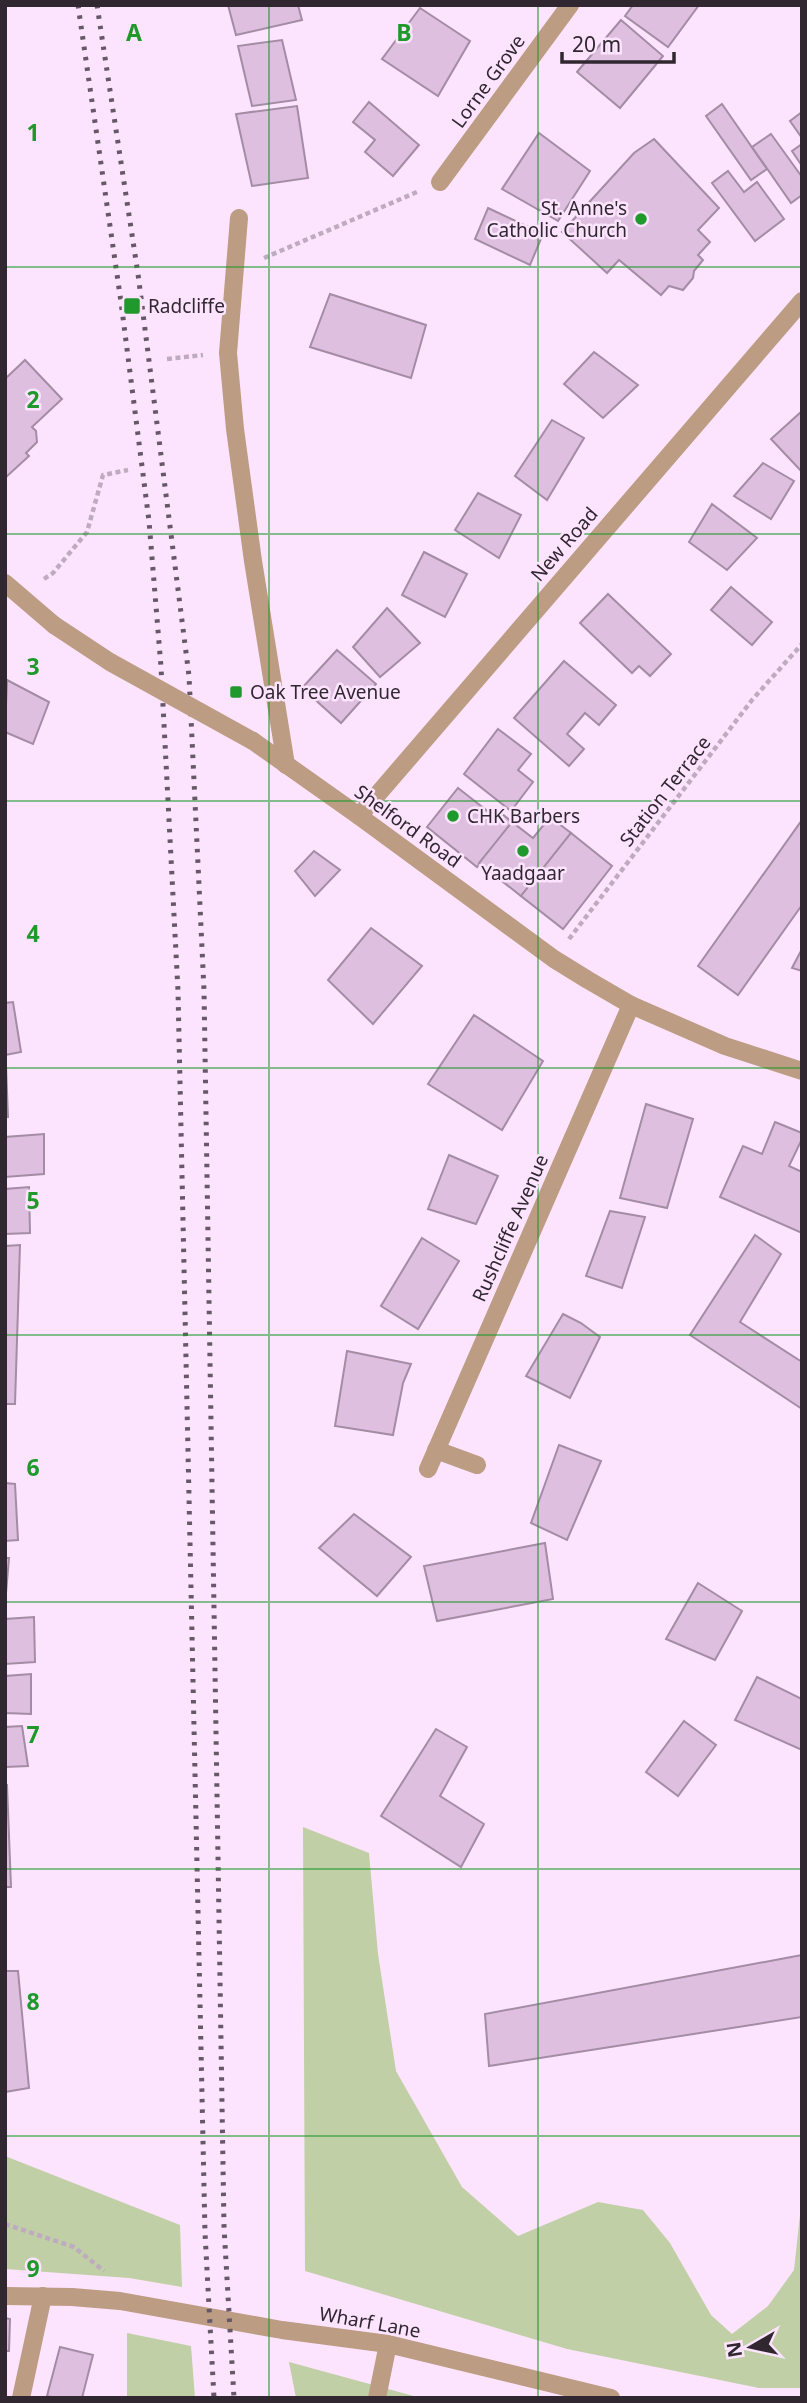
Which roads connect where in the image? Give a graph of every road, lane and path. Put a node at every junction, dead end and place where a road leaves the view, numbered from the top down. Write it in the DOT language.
graph roads {
  1 [pos="570,5"];
  2 [pos="440,182"];
  3 [pos="239,218"];
  4 [pos="234,271"];
  5 [pos="802,301"];
  6 [pos="128,470"];
  7 [pos="53,573"];
  8 [pos="5,583"];
  9 [pos="802,643"];
  10 [pos="286,765"];
  11 [pos="359,816"];
  12 [pos="554,959"];
  13 [pos="631,1005"];
  14 [pos="802,1071"];
  15 [pos="436,1450"];
  16 [pos="477,1465"];
  17 [pos="429,1469"];
  18 [pos="5,2224"];
  19 [pos="74,2248"];
  20 [pos="5,2296"];
  21 [pos="43,2296"];
  22 [pos="388,2344"];
  23 [pos="21,2398"];
  24 [pos="377,2398"];
  25 [pos="611,2398"];
  1 -- 2 [label="street, Lorne Grove"];
  2 -- 4 [label="path"];
  3 -- 4 [label="street"];
  4 -- 10 [label="street"];
  5 -- 11 [label="street, New Road"];
  6 -- 7 [label="path"];
  8 -- 10 [label="street, Shelford Road, bridge"];
  9 -- 12 [label="path, Station Terrace"];
  10 -- 11 [label="street, Shelford Road"];
  11 -- 12 [label="street, Shelford Road"];
  12 -- 13 [label="street, Shelford Road"];
  13 -- 14 [label="street, Shelford Road"];
  13 -- 15 [label="street, Rushcliffe Avenue"];
  15 -- 16 [label="street"];
  15 -- 17 [label="street, Rushcliffe Avenue"];
  18 -- 19 [label="path"];
  20 -- 21 [label="street, Wharf Lane"];
  21 -- 22 [label="street, Wharf Lane"];
  21 -- 23 [label="street"];
  22 -- 24 [label="street"];
  22 -- 25 [label="street, Wharf Lane"];
}
